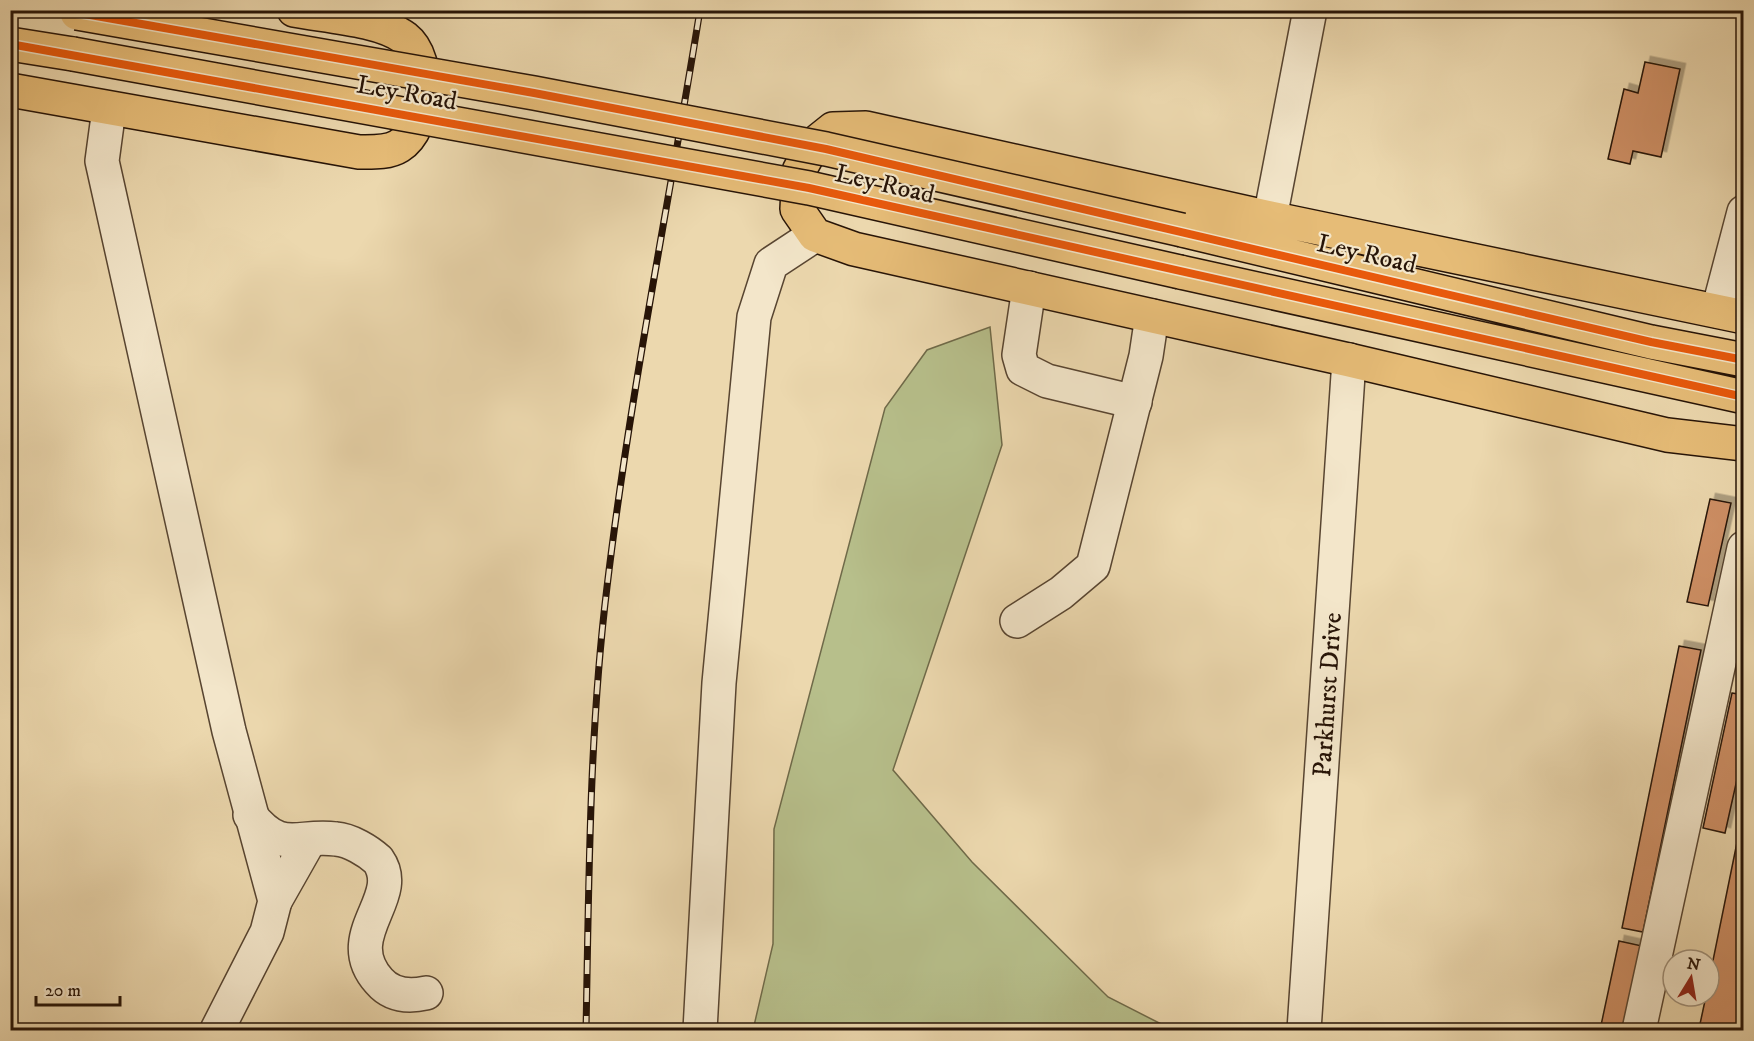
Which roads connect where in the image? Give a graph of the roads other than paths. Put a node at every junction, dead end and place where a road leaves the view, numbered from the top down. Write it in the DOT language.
graph roads {
  1 [pos="294,10"];
  2 [pos="1310,10"];
  3 [pos="70,12"];
  4 [pos="10,44"];
  5 [pos="10,90"];
  6 [pos="108,109"];
  7 [pos="1743,212"];
  8 [pos="1270,218"];
  9 [pos="815,235"];
  10 [pos="1029,288"];
  11 [pos="1731,314"];
  12 [pos="1152,316"];
  13 [pos="1349,360"];
  14 [pos="1743,360"];
  15 [pos="1743,397"];
  16 [pos="1135,402"];
  17 [pos="1743,444"];
  18 [pos="1743,548"];
  19 [pos="1017,621"];
  20 [pos="250,815"];
  21 [pos="309,841"];
  22 [pos="275,901"];
  23 [pos="426,993"];
  24 [pos="217,1030"];
  25 [pos="700,1030"];
  26 [pos="1304,1030"];
  27 [pos="1639,1030"];
  1 -- 6 [label="main road"];
  2 -- 8 [label="street"];
  3 -- 14 [label="main road, Ley Road, bridge"];
  4 -- 15 [label="main road, Ley Road, bridge"];
  5 -- 6 [label="main road"];
  6 -- 20 [label="street"];
  7 -- 11 [label="street"];
  8 -- 9 [label="main road"];
  8 -- 11 [label="main road"];
  9 -- 10 [label="main road"];
  9 -- 25 [label="street"];
  10 -- 12 [label="main road"];
  10 -- 16 [label="street"];
  12 -- 13 [label="main road"];
  12 -- 16 [label="street"];
  13 -- 17 [label="main road"];
  13 -- 26 [label="street, Parkhurst Drive"];
  16 -- 19 [label="street"];
  18 -- 27 [label="street"];
  20 -- 21 [label="street"];
  20 -- 22 [label="street"];
  21 -- 22 [label="street"];
  21 -- 23 [label="street"];
  22 -- 24 [label="street"];
}
